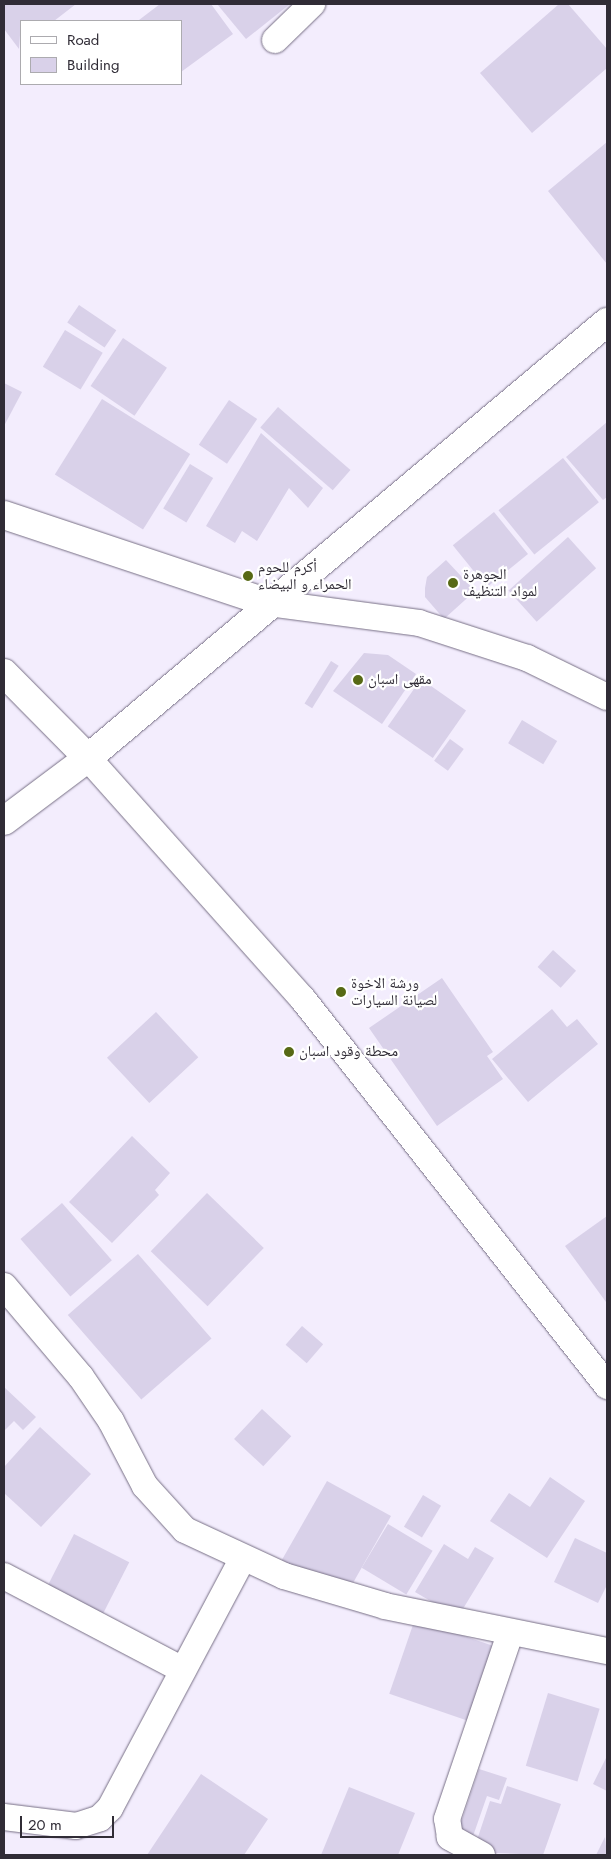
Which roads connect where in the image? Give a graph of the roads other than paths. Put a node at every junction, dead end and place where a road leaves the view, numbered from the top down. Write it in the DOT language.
graph roads {
  1 [pos="312,4"];
  2 [pos="275,40"];
  3 [pos="607,322"];
  4 [pos="4,515"];
  5 [pos="269,603"];
  6 [pos="4,673"];
  7 [pos="607,697"];
  8 [pos="88,758"];
  9 [pos="4,821"];
  10 [pos="4,1286"];
  11 [pos="607,1386"];
  12 [pos="243,1558"];
  13 [pos="4,1576"];
  14 [pos="510,1634"];
  15 [pos="607,1651"];
  16 [pos="183,1670"];
  17 [pos="4,1817"];
  18 [pos="482,1855"];
  1 -- 2 [label="street"];
  3 -- 5 [label="street"];
  4 -- 5 [label="street"];
  5 -- 7 [label="street"];
  5 -- 8 [label="street"];
  6 -- 8 [label="street"];
  8 -- 9 [label="street"];
  8 -- 11 [label="street"];
  10 -- 12 [label="street"];
  12 -- 14 [label="street"];
  12 -- 16 [label="street"];
  13 -- 16 [label="street"];
  14 -- 15 [label="street"];
  14 -- 18 [label="street"];
  16 -- 17 [label="street"];
}
